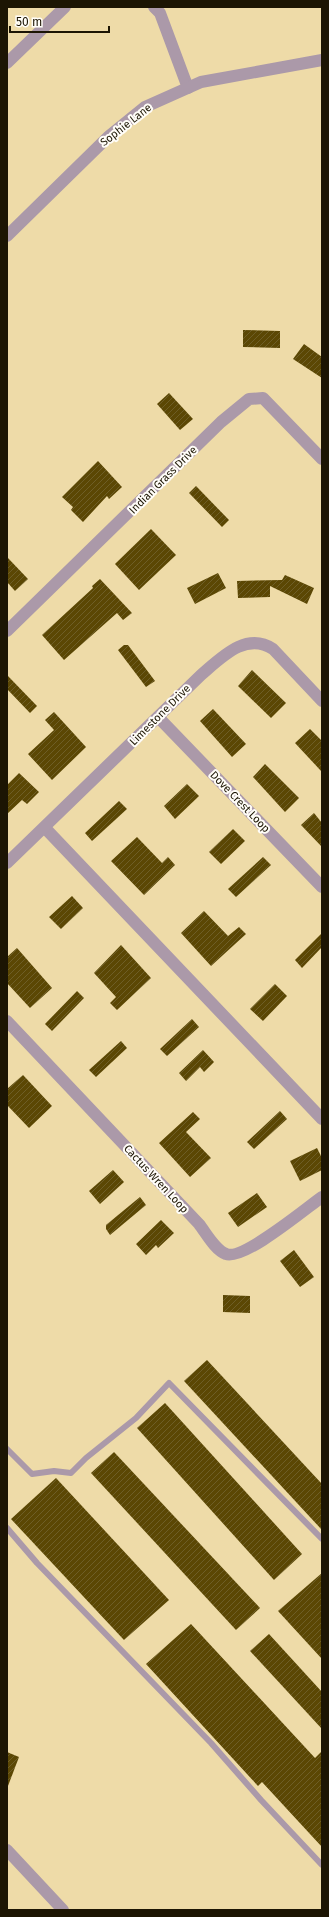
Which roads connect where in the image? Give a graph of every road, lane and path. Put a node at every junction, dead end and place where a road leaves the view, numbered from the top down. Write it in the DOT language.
graph roads {
  1 [pos="65,7"];
  2 [pos="154,7"];
  3 [pos="322,60"];
  4 [pos="7,63"];
  5 [pos="188,88"];
  6 [pos="7,236"];
  7 [pos="322,459"];
  8 [pos="7,631"];
  9 [pos="322,701"];
  10 [pos="158,717"];
  11 [pos="45,828"];
  12 [pos="7,863"];
  13 [pos="322,887"];
  14 [pos="7,1021"];
  15 [pos="322,1119"];
  16 [pos="322,1197"];
  17 [pos="7,1449"];
  18 [pos="7,1528"];
  19 [pos="322,1539"];
  20 [pos="7,1850"];
  21 [pos="322,1865"];
  22 [pos="63,1910"];
  1 -- 4 [label="street"];
  2 -- 5 [label="street"];
  3 -- 5 [label="street, Sophie Lane"];
  5 -- 6 [label="street, Sophie Lane"];
  7 -- 8 [label="street, Indian Grass Drive"];
  9 -- 10 [label="street, Limestone Drive"];
  10 -- 11 [label="street, Limestone Drive"];
  10 -- 13 [label="street, Dove Crest Loop"];
  11 -- 12 [label="street, Limestone Drive"];
  11 -- 15 [label="street"];
  14 -- 16 [label="street, Cactus Wren Loop"];
  17 -- 19 [label="lane"];
  18 -- 21 [label="lane"];
  20 -- 22 [label="street"];
}
